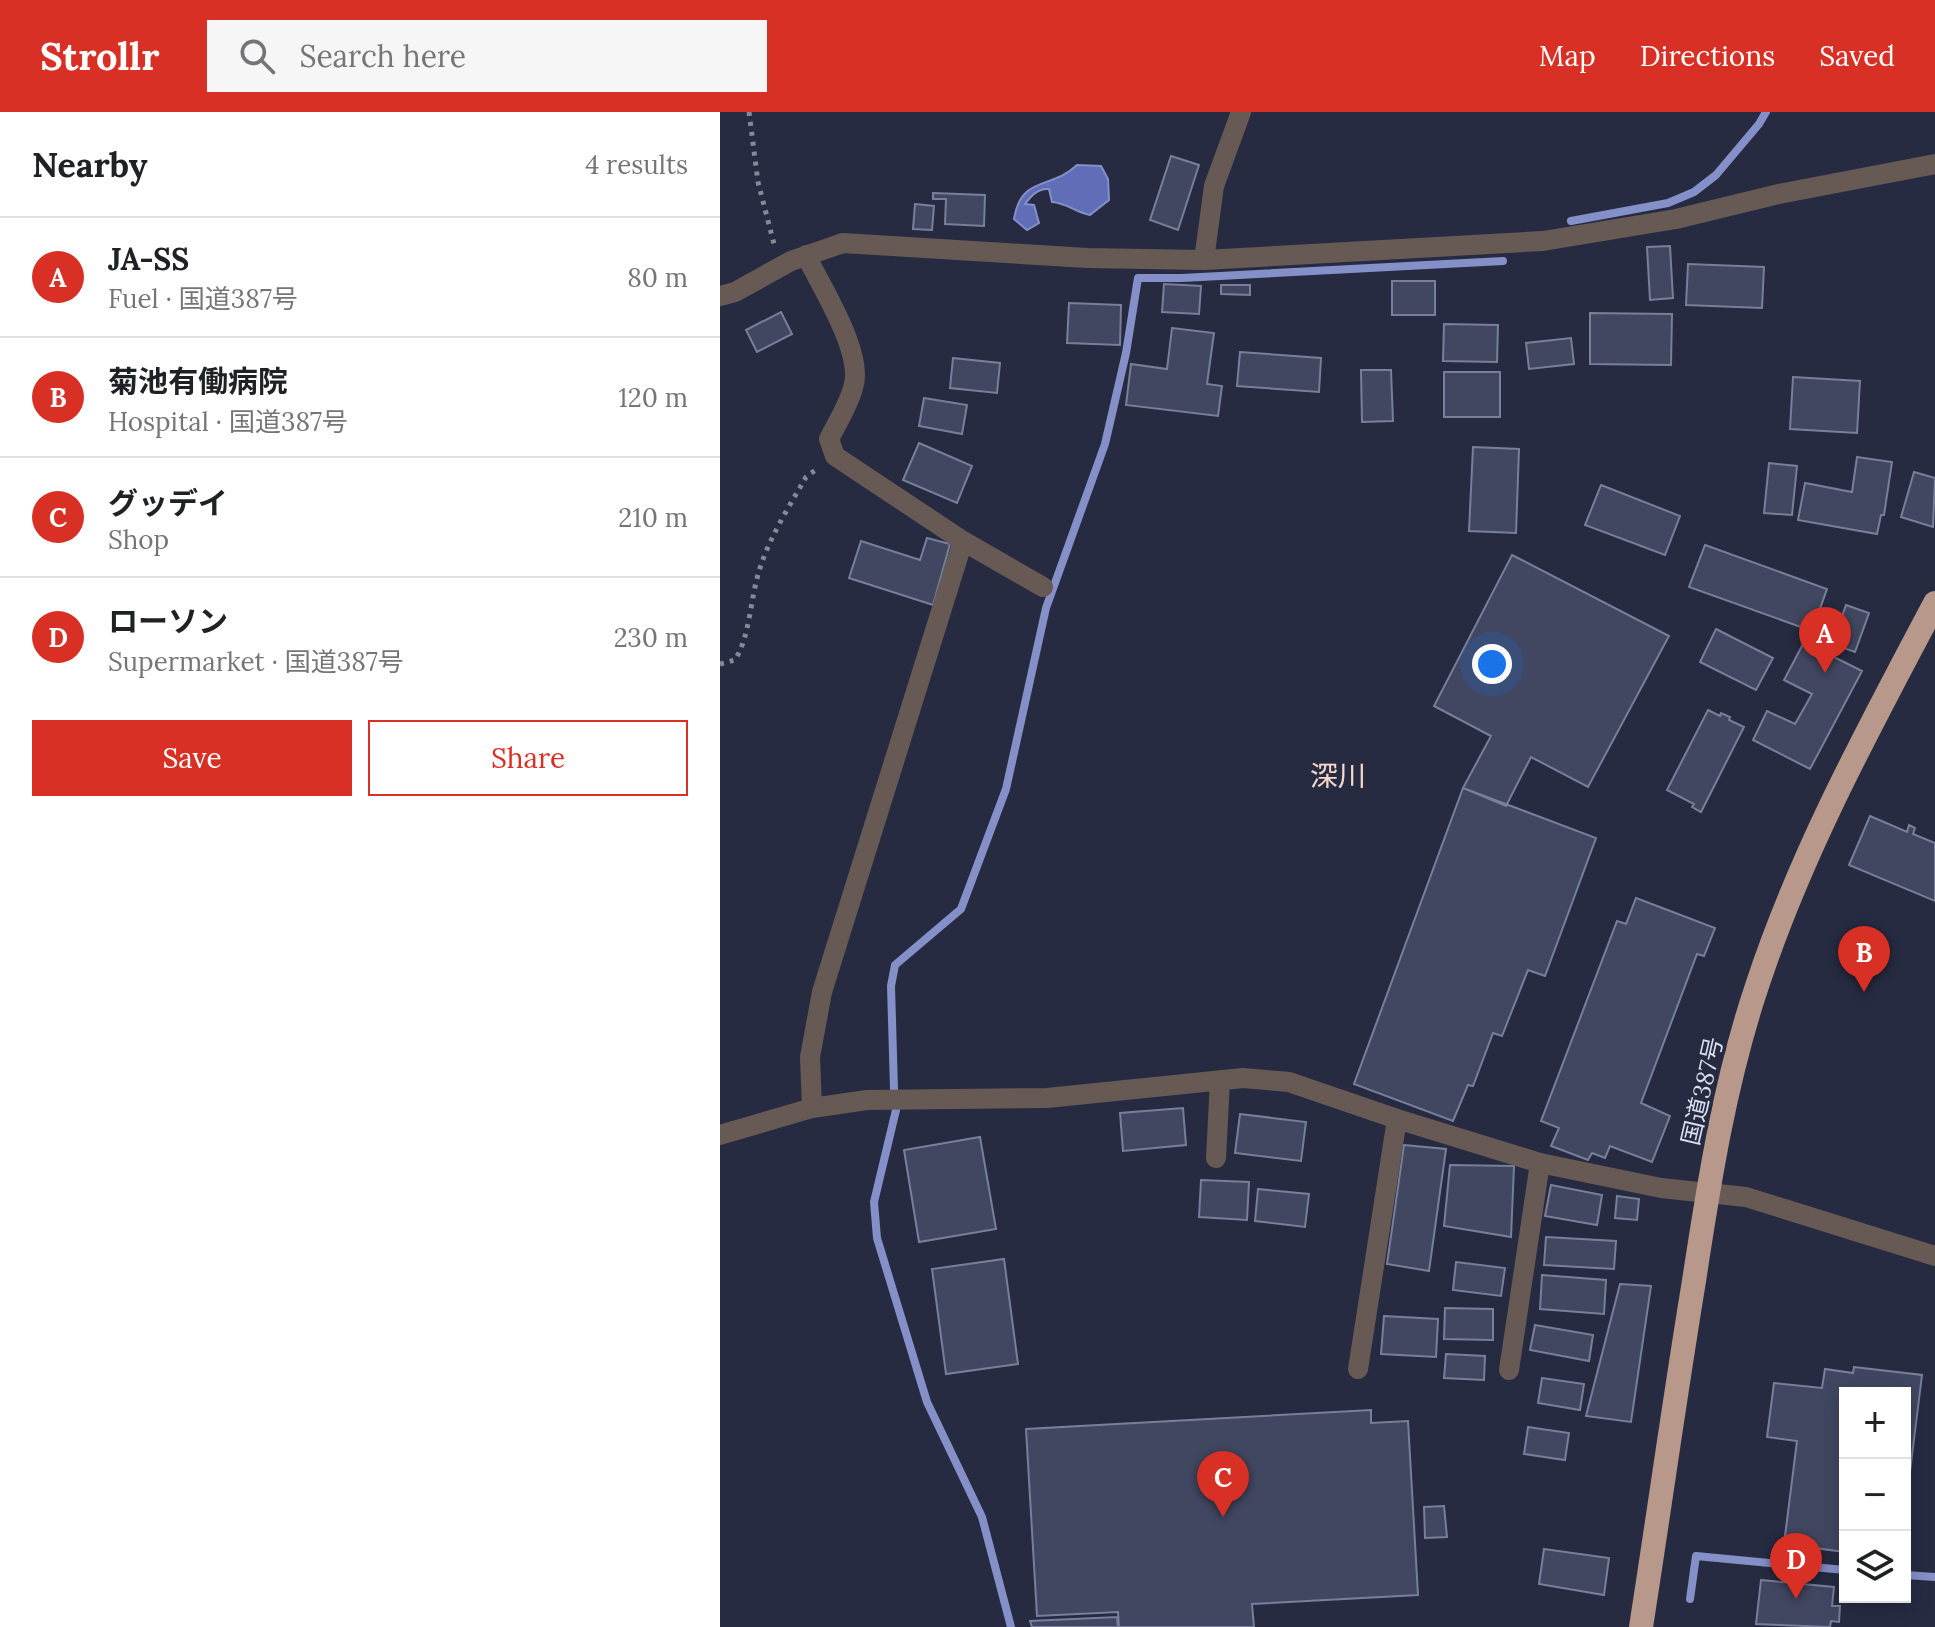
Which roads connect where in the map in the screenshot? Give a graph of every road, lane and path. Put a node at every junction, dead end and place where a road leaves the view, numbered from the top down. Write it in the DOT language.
graph roads {
  1 [pos="749,112"];
  2 [pos="1241,112"];
  3 [pos="1935,164"];
  4 [pos="806,255"];
  5 [pos="1204,260"];
  6 [pos="783,265"];
  7 [pos="720,296"];
  8 [pos="835,456"];
  9 [pos="963,541"];
  10 [pos="1043,587"];
  11 [pos="1935,603"];
  12 [pos="720,664"];
  13 [pos="1220,1080"];
  14 [pos="812,1108"];
  15 [pos="1397,1119"];
  16 [pos="720,1135"];
  17 [pos="1216,1158"];
  18 [pos="1540,1163"];
  19 [pos="1707,1193"];
  20 [pos="1935,1256"];
  21 [pos="1358,1369"];
  22 [pos="1509,1370"];
  23 [pos="1641,1627"];
  1 -- 6 [label="path"];
  2 -- 5 [label="street"];
  3 -- 5 [label="street"];
  4 -- 5 [label="street"];
  4 -- 6 [label="street"];
  4 -- 8 [label="street"];
  6 -- 7 [label="street"];
  8 -- 9 [label="street"];
  8 -- 12 [label="path"];
  9 -- 10 [label="street"];
  9 -- 14 [label="street"];
  11 -- 19 [label="highway, 国道387号"];
  13 -- 14 [label="street"];
  13 -- 15 [label="street"];
  13 -- 17 [label="street"];
  14 -- 16 [label="street"];
  15 -- 18 [label="street"];
  15 -- 21 [label="street"];
  18 -- 19 [label="street"];
  18 -- 22 [label="street"];
  19 -- 20 [label="street"];
  19 -- 23 [label="highway, 国道387号"];
}
